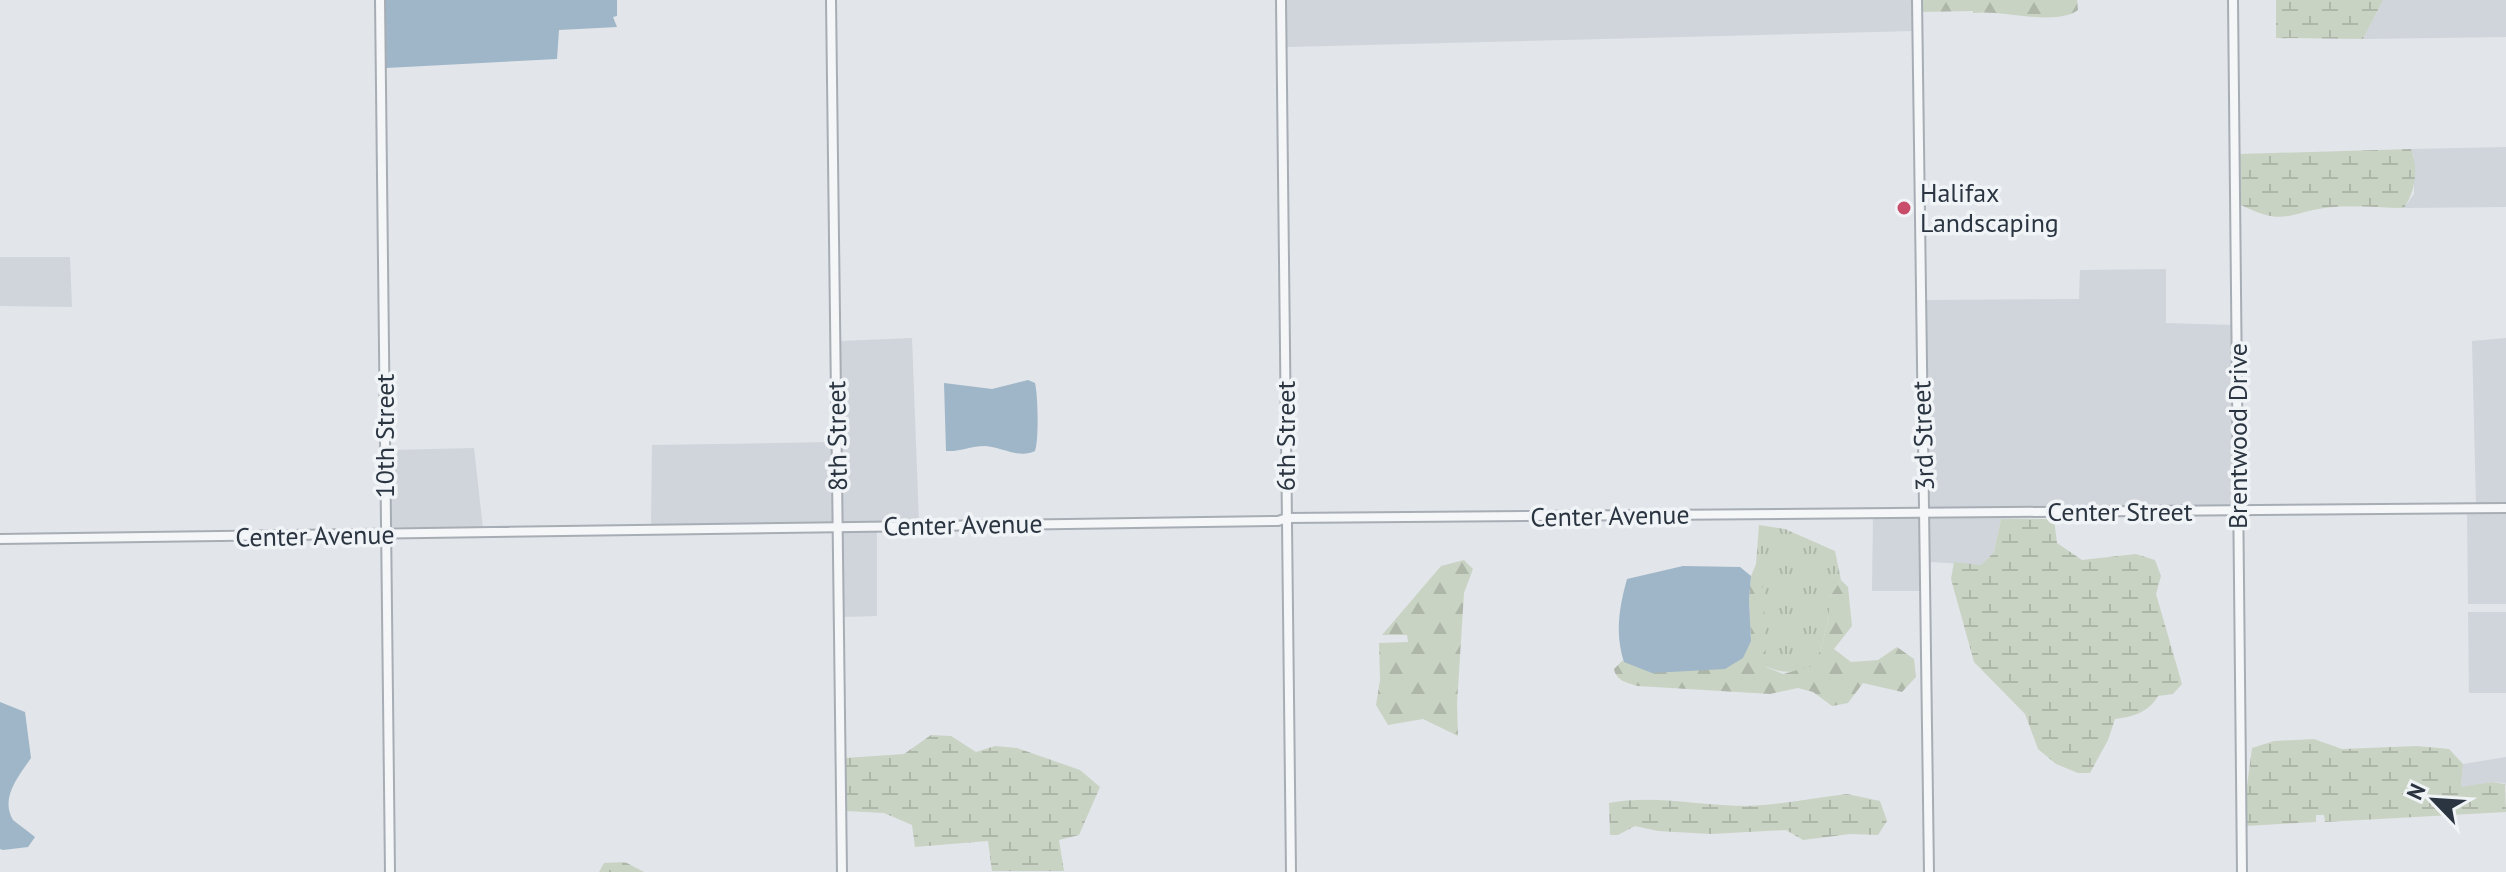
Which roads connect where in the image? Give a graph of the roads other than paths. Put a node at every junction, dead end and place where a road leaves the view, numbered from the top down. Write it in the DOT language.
graph roads {
  1 [pos="380,0"];
  2 [pos="831,0"];
  3 [pos="1281,0"];
  4 [pos="1917,0"];
  5 [pos="2233,0"];
  6 [pos="2506,508"];
  7 [pos="2239,511"];
  8 [pos="1925,512"];
  9 [pos="1287,518"];
  10 [pos="837,527"];
  11 [pos="385,535"];
  12 [pos="0,539"];
  13 [pos="390,872"];
  14 [pos="842,872"];
  15 [pos="1291,872"];
  16 [pos="1929,872"];
  17 [pos="2242,872"];
  1 -- 11 [label="street, 10th Street"];
  2 -- 10 [label="street, 8th Street"];
  3 -- 9 [label="street, 6th Street"];
  4 -- 8 [label="street, 3rd Street"];
  5 -- 7 [label="street, Brentwood Drive"];
  6 -- 7 [label="street, Center Street"];
  7 -- 8 [label="street, Center Street"];
  7 -- 17 [label="street, Brentwood Drive"];
  8 -- 9 [label="street, Center Avenue"];
  8 -- 16 [label="street, 3rd Street"];
  9 -- 10 [label="street, Center Avenue"];
  9 -- 15 [label="street, 6th Street"];
  10 -- 11 [label="street, Center Avenue"];
  10 -- 14 [label="street, 8th Street"];
  11 -- 12 [label="street, Center Avenue"];
  11 -- 13 [label="street, 10th Street"];
}
